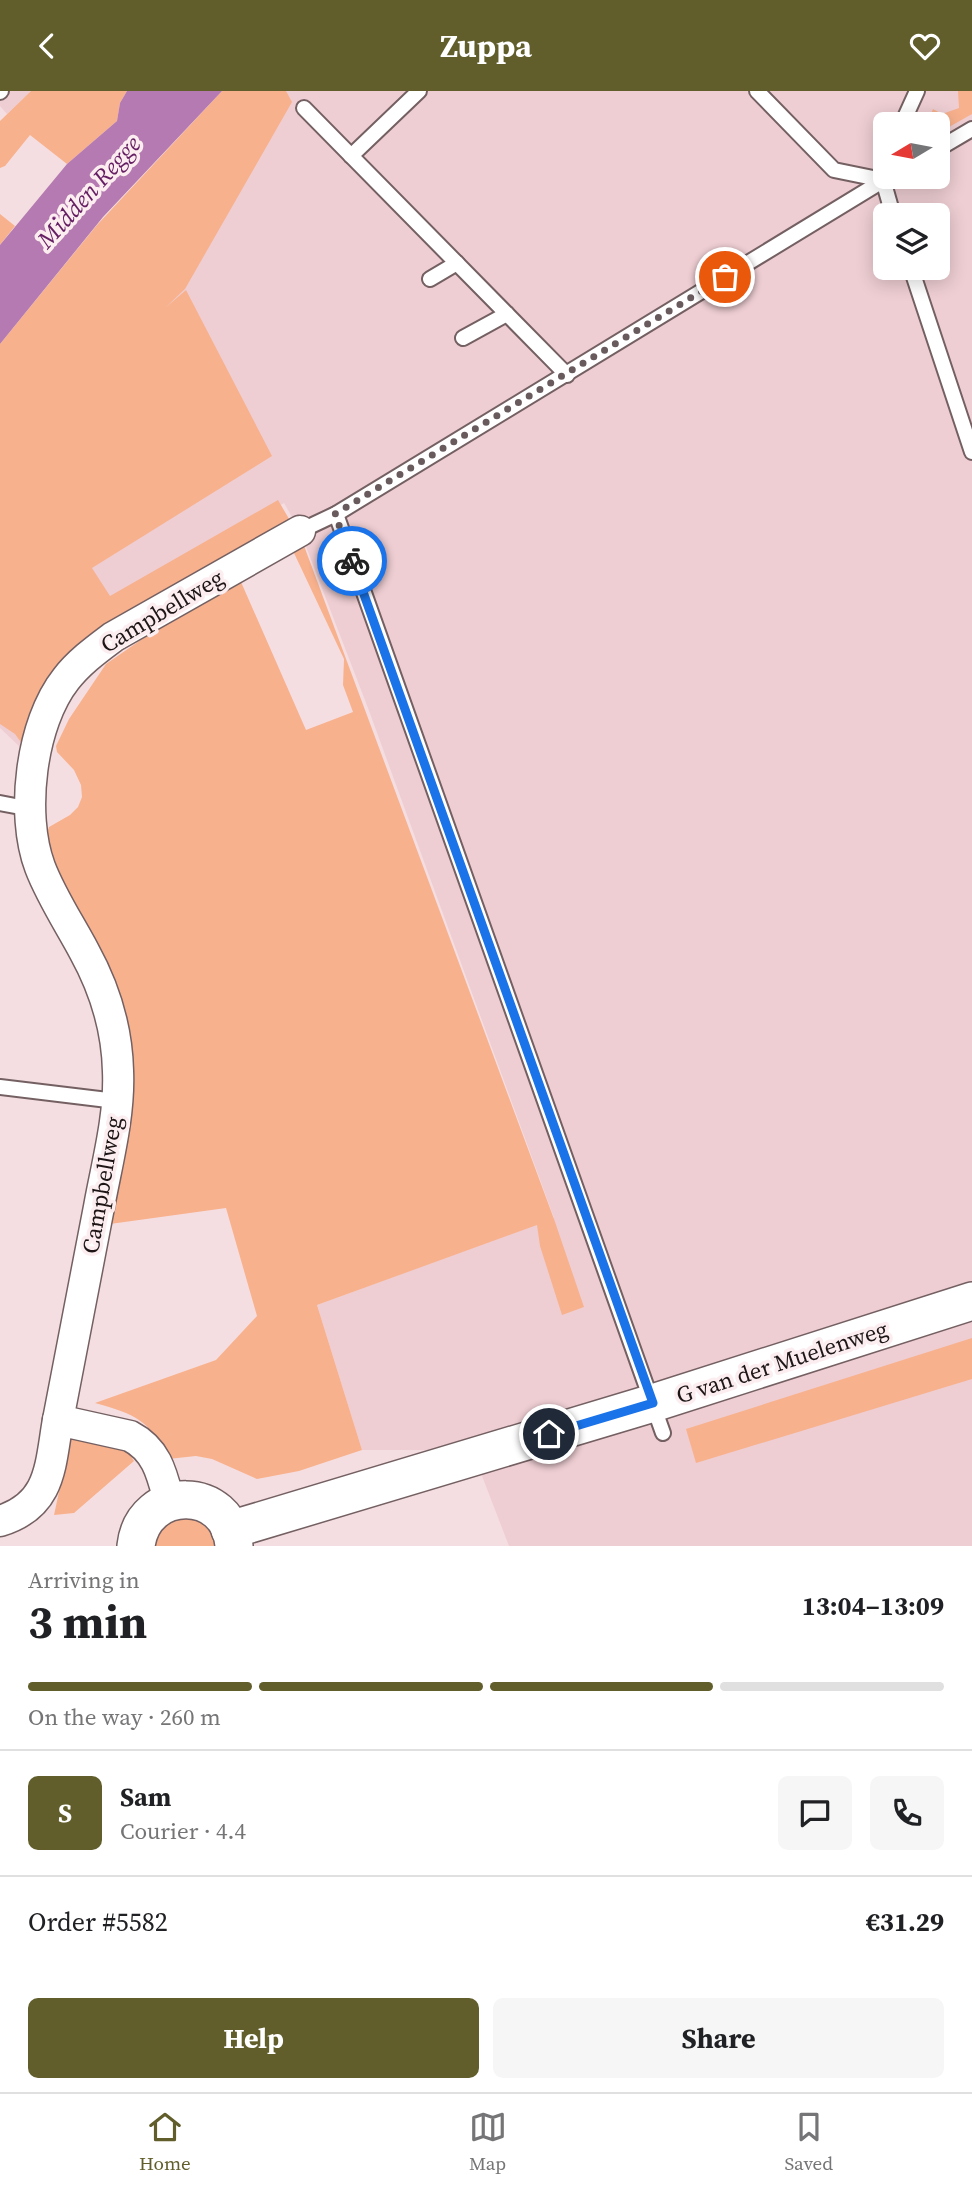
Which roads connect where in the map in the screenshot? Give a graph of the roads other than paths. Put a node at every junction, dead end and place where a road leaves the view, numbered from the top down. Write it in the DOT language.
graph roads {
  1 [pos="419,91"];
  2 [pos="757,91"];
  3 [pos="916,91"];
  4 [pos="304,108"];
  5 [pos="907,112"];
  6 [pos="972,129"];
  7 [pos="950,142"];
  8 [pos="351,156"];
  9 [pos="873,175"];
  10 [pos="873,185"];
  11 [pos="457,263"];
  12 [pos="430,279"];
  13 [pos="915,280"];
  14 [pos="507,314"];
  15 [pos="463,338"];
  16 [pos="567,375"];
  17 [pos="972,452"];
  18 [pos="335,514"];
  19 [pos="300,531"];
  20 [pos="0,803"];
  21 [pos="31,809"];
  22 [pos="0,1087"];
  23 [pos="116,1101"];
  24 [pos="972,1301"];
  25 [pos="658,1418"];
  26 [pos="58,1420"];
  27 [pos="169,1501"];
  28 [pos="0,1521"];
  29 [pos="232,1538"];
  30 [pos="136,1546"];
  1 -- 8 [label="lane"];
  2 -- 9 [label="lane"];
  3 -- 5 [label="lane"];
  4 -- 8 [label="lane"];
  6 -- 7 [label="lane"];
  8 -- 11 [label="lane"];
  10 -- 16 [label="lane, Campbellweg"];
  11 -- 12 [label="lane"];
  11 -- 14 [label="lane"];
  13 -- 17 [label="lane"];
  14 -- 15 [label="lane"];
  14 -- 16 [label="lane"];
  16 -- 18 [label="lane, Campbellweg"];
  18 -- 19 [label="lane, Campbellweg"];
  18 -- 25 [label="lane"];
  19 -- 21 [label="street, Campbellweg"];
  20 -- 21 [label="lane"];
  21 -- 23 [label="street, Campbellweg"];
  22 -- 23 [label="lane"];
  23 -- 26 [label="street, Campbellweg"];
  24 -- 25 [label="street, G van der Muelenweg"];
  25 -- 29 [label="street, G van der Muelenweg"];
  26 -- 27 [label="street"];
  26 -- 28 [label="street"];
  27 -- 29 [label="street"];
  27 -- 30 [label="street"];
}
